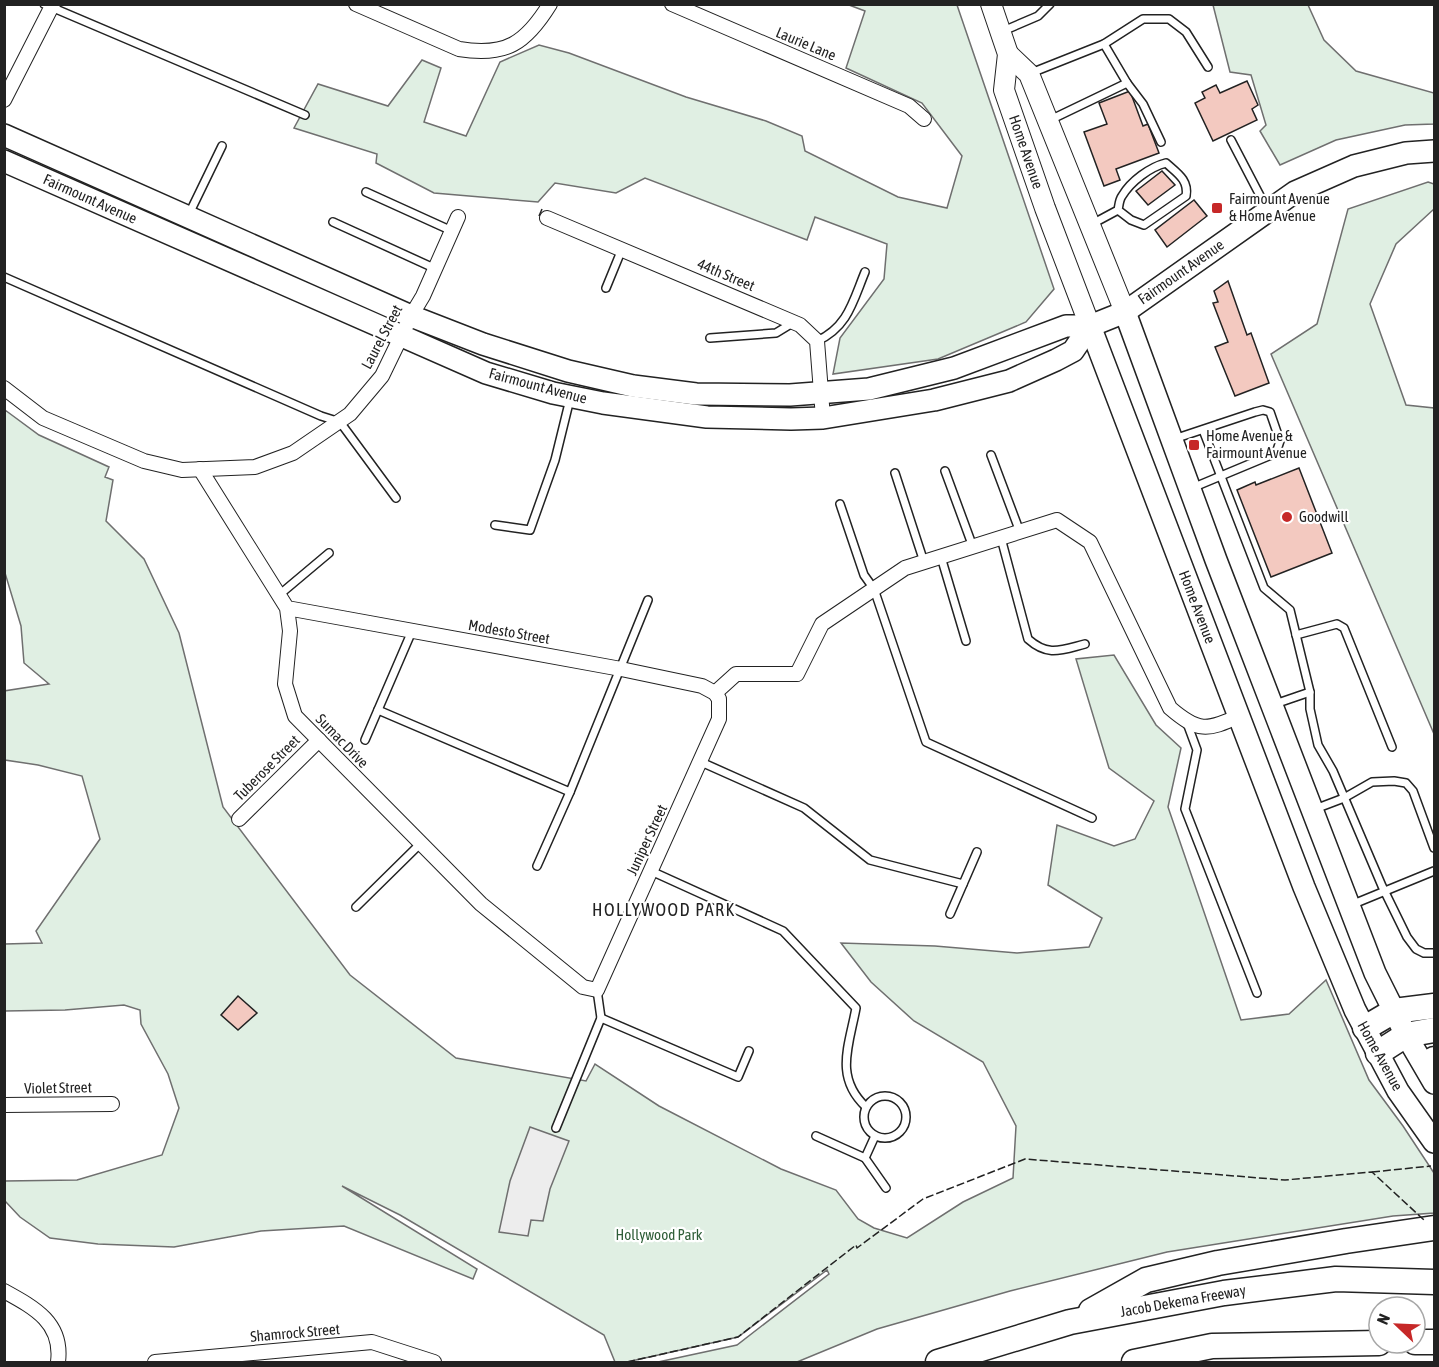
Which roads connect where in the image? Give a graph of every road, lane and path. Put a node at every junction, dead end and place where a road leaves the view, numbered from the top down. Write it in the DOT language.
graph roads {
  1 [pos="356,4"];
  2 [pos="550,4"];
  3 [pos="672,4"];
  4 [pos="991,4"];
  5 [pos="1050,4"];
  6 [pos="49,6"];
  7 [pos="696,9"];
  8 [pos="1000,32"];
  9 [pos="1104,44"];
  10 [pos="1008,54"];
  11 [pos="1208,67"];
  12 [pos="1029,74"];
  13 [pos="1127,83"];
  14 [pos="4,99"];
  15 [pos="305,115"];
  16 [pos="924,119"];
  17 [pos="1048,120"];
  18 [pos="4,135"];
  19 [pos="1231,140"];
  20 [pos="1161,142"];
  21 [pos="222,146"];
  22 [pos="1434,151"];
  23 [pos="4,161"];
  24 [pos="366,192"];
  25 [pos="1118,210"];
  26 [pos="1268,211"];
  27 [pos="188,217"];
  28 [pos="458,217"];
  29 [pos="547,218"];
  30 [pos="333,222"];
  31 [pos="1090,225"];
  32 [pos="452,231"];
  33 [pos="622,249"];
  34 [pos="436,269"];
  35 [pos="866,272"];
  36 [pos="4,277"];
  37 [pos="606,288"];
  38 [pos="1125,312"];
  39 [pos="411,316"];
  40 [pos="794,322"];
  41 [pos="1090,326"];
  42 [pos="402,336"];
  43 [pos="710,338"];
  44 [pos="817,341"];
  45 [pos="4,388"];
  46 [pos="821,393"];
  47 [pos="570,396"];
  48 [pos="823,417"];
  49 [pos="340,422"];
  50 [pos="1203,429"];
  51 [pos="1172,440"];
  52 [pos="992,455"];
  53 [pos="200,469"];
  54 [pos="945,471"];
  55 [pos="895,473"];
  56 [pos="1220,476"];
  57 [pos="1190,489"];
  58 [pos="396,498"];
  59 [pos="840,504"];
  60 [pos="495,525"];
  61 [pos="1020,532"];
  62 [pos="1001,538"];
  63 [pos="973,546"];
  64 [pos="329,553"];
  65 [pos="941,556"];
  66 [pos="924,562"];
  67 [pos="874,589"];
  68 [pos="279,595"];
  69 [pos="648,600"];
  70 [pos="287,608"];
  71 [pos="412,630"];
  72 [pos="1296,635"];
  73 [pos="966,641"];
  74 [pos="1084,644"];
  75 [pos="621,669"];
  76 [pos="1310,692"];
  77 [pos="717,696"];
  78 [pos="1272,705"];
  79 [pos="378,710"];
  80 [pos="1239,716"];
  81 [pos="1187,723"];
  82 [pos="319,740"];
  83 [pos="365,740"];
  84 [pos="1392,747"];
  85 [pos="701,762"];
  86 [pos="570,792"];
  87 [pos="1344,798"];
  88 [pos="1312,810"];
  89 [pos="1092,818"];
  90 [pos="239,819"];
  91 [pos="420,844"];
  92 [pos="1434,848"];
  93 [pos="977,852"];
  94 [pos="537,866"];
  95 [pos="651,871"];
  96 [pos="1434,871"];
  97 [pos="963,884"];
  98 [pos="1385,892"];
  99 [pos="1349,906"];
  100 [pos="356,907"];
  101 [pos="950,914"];
  102 [pos="1434,953"];
  103 [pos="597,990"];
  104 [pos="1257,993"];
  105 [pos="1434,1006"];
  106 [pos="1394,1011"];
  107 [pos="601,1018"];
  108 [pos="1365,1028"];
  109 [pos="1434,1030"];
  110 [pos="1406,1035"];
  111 [pos="749,1051"];
  112 [pos="1378,1053"];
  113 [pos="1434,1059"];
  114 [pos="1434,1072"];
  115 [pos="1434,1083"];
  116 [pos="112,1104"];
  117 [pos="4,1105"];
  118 [pos="866,1107"];
  119 [pos="556,1128"];
  120 [pos="875,1136"];
  121 [pos="816,1137"];
  122 [pos="1434,1142"];
  123 [pos="865,1158"];
  124 [pos="886,1188"];
  125 [pos="1434,1228"];
  126 [pos="1434,1267"];
  127 [pos="1336,1279"];
  128 [pos="1434,1282"];
  129 [pos="4,1292"];
  130 [pos="1070,1322"];
  131 [pos="1367,1342"];
  132 [pos="58,1362"];
  133 [pos="155,1362"];
  134 [pos="434,1362"];
  135 [pos="938,1362"];
  136 [pos="1134,1362"];
  1 -- 2 [label="street"];
  3 -- 7 [label="street, Laurie Lane"];
  4 -- 8 [label="main road, Home Avenue"];
  5 -- 8 [label="lane"];
  6 -- 14 [label="street"];
  6 -- 15 [label="lane"];
  7 -- 16 [label="street, Laurie Lane"];
  8 -- 10 [label="main road, Home Avenue"];
  9 -- 11 [label="lane"];
  9 -- 12 [label="lane"];
  9 -- 13 [label="lane"];
  10 -- 12 [label="main road, Home Avenue"];
  10 -- 41 [label="main road, Home Avenue"];
  12 -- 17 [label="main road, Home Avenue"];
  13 -- 17 [label="lane"];
  13 -- 20 [label="lane"];
  17 -- 31 [label="main road, Home Avenue"];
  18 -- 27 [label="main road, Fairmount Avenue"];
  19 -- 26 [label="lane"];
  21 -- 27 [label="lane"];
  22 -- 26 [label="main road, Fairmount Avenue"];
  23 -- 42 [label="main road, Fairmount Avenue"];
  24 -- 32 [label="lane"];
  25 -- 25 [label="lane"];
  25 -- 31 [label="lane"];
  26 -- 38 [label="main road, Fairmount Avenue"];
  27 -- 39 [label="main road, Fairmount Avenue"];
  28 -- 32 [label="street, Laurel Street"];
  29 -- 33 [label="street, 44th Street"];
  30 -- 34 [label="lane"];
  31 -- 38 [label="main road, Home Avenue"];
  32 -- 34 [label="street, Laurel Street"];
  33 -- 37 [label="lane"];
  33 -- 40 [label="street, 44th Street"];
  34 -- 39 [label="street, Laurel Street"];
  35 -- 44 [label="lane"];
  36 -- 49 [label="lane"];
  38 -- 41 [label="main road, Fairmount Avenue"];
  38 -- 51 [label="main road, Home Avenue"];
  39 -- 42 [label="street, Laurel Street"];
  39 -- 46 [label="main road, Fairmount Avenue"];
  40 -- 43 [label="lane"];
  40 -- 44 [label="street, 44th Street"];
  41 -- 46 [label="main road, Fairmount Avenue"];
  41 -- 48 [label="main road, Fairmount Avenue"];
  41 -- 80 [label="main road, Home Avenue"];
  42 -- 47 [label="main road, Fairmount Avenue"];
  42 -- 49 [label="street, Laurel Street"];
  44 -- 46 [label="street"];
  45 -- 53 [label="street"];
  46 -- 48 [label="street"];
  47 -- 48 [label="main road, Fairmount Avenue"];
  47 -- 60 [label="lane"];
  49 -- 53 [label="street, Laurel Street"];
  49 -- 58 [label="lane"];
  50 -- 51 [label="lane"];
  50 -- 56 [label="lane"];
  50 -- 56 [label="lane"];
  51 -- 57 [label="main road, Home Avenue"];
  52 -- 61 [label="lane"];
  53 -- 68 [label="street, Sumac Drive"];
  54 -- 63 [label="lane"];
  55 -- 66 [label="lane"];
  56 -- 57 [label="lane"];
  56 -- 72 [label="lane"];
  57 -- 78 [label="main road, Home Avenue"];
  59 -- 67 [label="lane"];
  61 -- 62 [label="street"];
  61 -- 81 [label="street"];
  62 -- 63 [label="street"];
  62 -- 74 [label="lane"];
  63 -- 65 [label="street"];
  64 -- 68 [label="lane"];
  65 -- 66 [label="street"];
  65 -- 73 [label="lane"];
  66 -- 67 [label="street"];
  67 -- 77 [label="street"];
  67 -- 89 [label="lane"];
  68 -- 70 [label="street, Sumac Drive"];
  69 -- 75 [label="lane"];
  70 -- 71 [label="street, Modesto Street"];
  70 -- 82 [label="street, Sumac Drive"];
  71 -- 75 [label="street, Modesto Street"];
  71 -- 79 [label="lane"];
  72 -- 76 [label="lane"];
  72 -- 84 [label="lane"];
  75 -- 77 [label="street, Modesto Street"];
  75 -- 86 [label="lane"];
  76 -- 78 [label="lane"];
  76 -- 87 [label="lane"];
  77 -- 85 [label="street, Juniper Street"];
  78 -- 88 [label="main road, Home Avenue"];
  79 -- 83 [label="lane"];
  79 -- 86 [label="lane"];
  80 -- 81 [label="street"];
  80 -- 108 [label="main road, Home Avenue"];
  81 -- 104 [label="lane"];
  82 -- 90 [label="street, Tuberose Street"];
  82 -- 91 [label="street, Sumac Drive"];
  85 -- 95 [label="street, Juniper Street"];
  85 -- 97 [label="lane"];
  86 -- 94 [label="lane"];
  87 -- 88 [label="lane"];
  87 -- 92 [label="lane"];
  87 -- 98 [label="lane"];
  88 -- 99 [label="main road, Home Avenue"];
  91 -- 100 [label="lane"];
  91 -- 103 [label="street, Sumac Drive"];
  93 -- 97 [label="lane"];
  95 -- 103 [label="street, Juniper Street"];
  95 -- 118 [label="lane"];
  96 -- 98 [label="lane"];
  97 -- 101 [label="lane"];
  98 -- 99 [label="lane"];
  98 -- 102 [label="lane"];
  99 -- 106 [label="main road, Home Avenue"];
  103 -- 107 [label="lane"];
  105 -- 106 [label="highway"];
  106 -- 108 [label="highway"];
  106 -- 110 [label="main road, Home Avenue"];
  107 -- 111 [label="lane"];
  107 -- 119 [label="lane"];
  108 -- 112 [label="main road, Home Avenue"];
  109 -- 110 [label="highway"];
  110 -- 112 [label="highway"];
  110 -- 115 [label="main road, Home Avenue"];
  112 -- 122 [label="main road, Home Avenue"];
  113 -- 114 [label="highway"];
  116 -- 117 [label="street, Violet Street"];
  118 -- 120 [label="lane"];
  118 -- 120 [label="lane"];
  120 -- 123 [label="lane"];
  121 -- 123 [label="lane"];
  123 -- 124 [label="lane"];
  125 -- 130 [label="highway"];
  126 -- 127 [label="highway"];
  127 -- 128 [label="highway, Jacob Dekema Freeway"];
  127 -- 130 [label="highway, Jacob Dekema Freeway"];
  129 -- 132 [label="street"];
  130 -- 135 [label="highway, Jacob Dekema Freeway"];
  131 -- 136 [label="highway"];
  133 -- 134 [label="street, Shamrock Street"];
}
